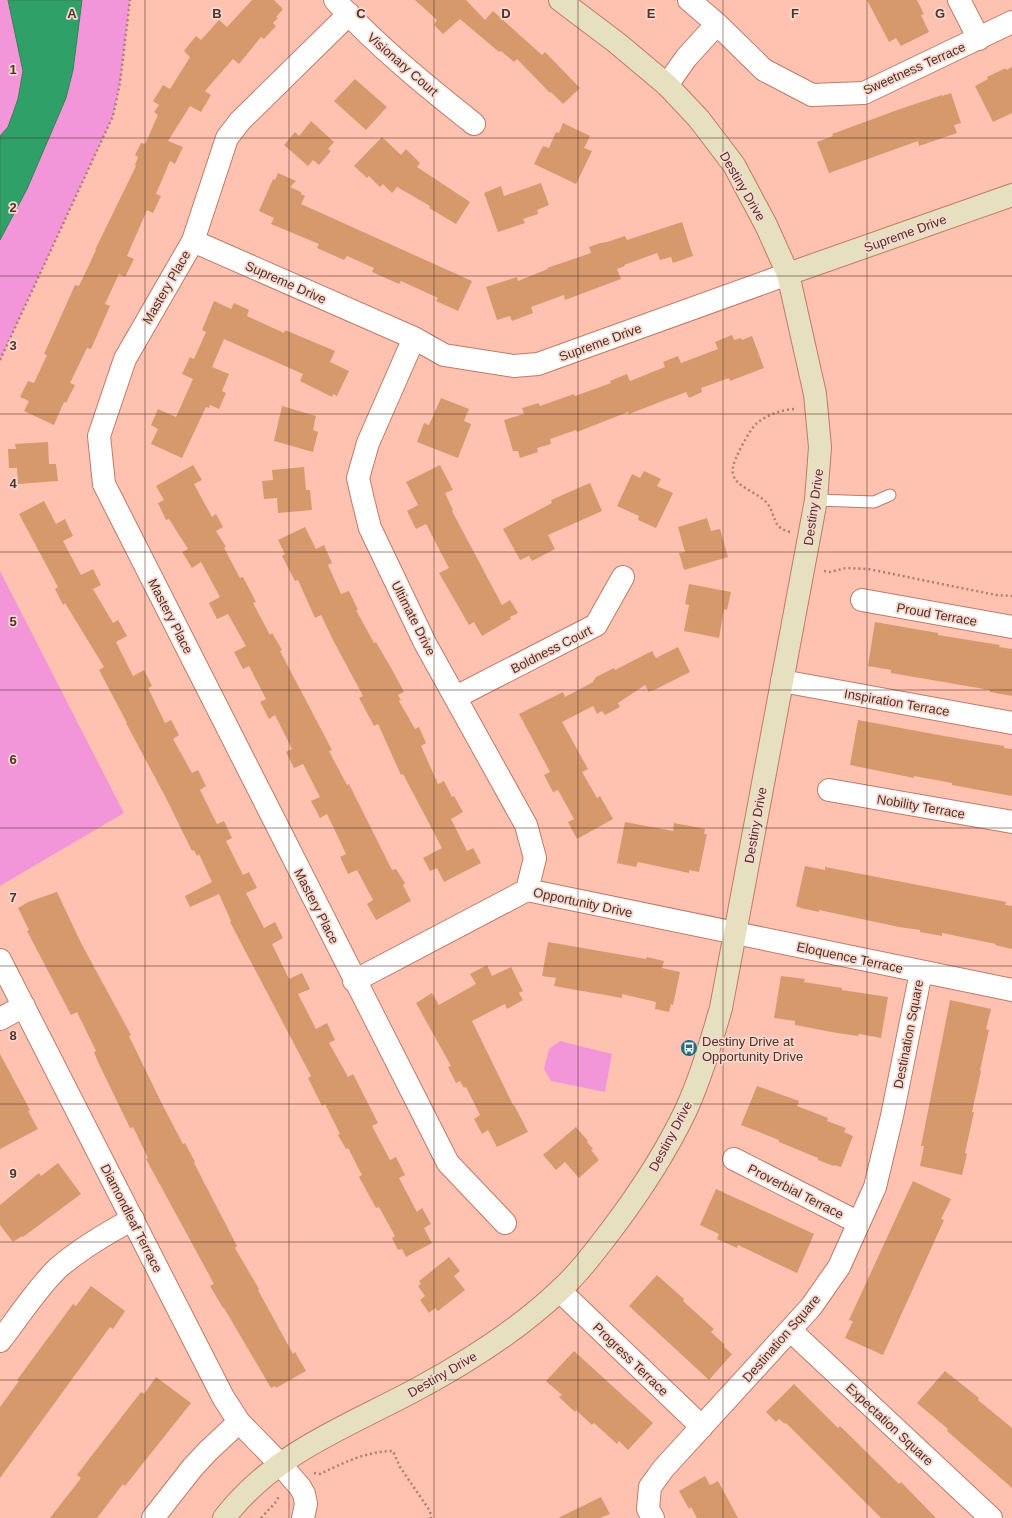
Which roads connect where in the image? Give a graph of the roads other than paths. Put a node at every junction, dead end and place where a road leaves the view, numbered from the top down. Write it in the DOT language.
graph roads {
  1 [pos="560,0"];
  2 [pos="689,0"];
  3 [pos="959,0"];
  4 [pos="342,7"];
  5 [pos="1012,22"];
  6 [pos="717,24"];
  7 [pos="979,39"];
  8 [pos="667,84"];
  9 [pos="474,124"];
  10 [pos="1012,195"];
  11 [pos="193,241"];
  12 [pos="788,274"];
  13 [pos="414,338"];
  14 [pos="890,495"];
  15 [pos="816,500"];
  16 [pos="623,577"];
  17 [pos="862,600"];
  18 [pos="1012,627"];
  19 [pos="782,681"];
  20 [pos="456,697"];
  21 [pos="1012,724"];
  22 [pos="830,790"];
  23 [pos="1012,822"];
  24 [pos="527,890"];
  25 [pos="735,934"];
  26 [pos="0,960"];
  27 [pos="921,972"];
  28 [pos="354,981"];
  29 [pos="1012,990"];
  30 [pos="24,1006"];
  31 [pos="0,1019"];
  32 [pos="734,1159"];
  33 [pos="133,1219"];
  34 [pos="505,1223"];
  35 [pos="859,1223"];
  36 [pos="560,1291"];
  37 [pos="790,1330"];
  38 [pos="0,1341"];
  39 [pos="239,1422"];
  40 [pos="702,1427"];
  41 [pos="280,1464"];
  42 [pos="153,1518"];
  43 [pos="224,1518"];
  44 [pos="303,1518"];
  45 [pos="653,1518"];
  46 [pos="991,1518"];
  1 -- 8 [label="street, Destiny Drive"];
  2 -- 6 [label="street, Sweetness Terrace"];
  3 -- 7 [label="street"];
  4 -- 9 [label="street, Visionary Court"];
  4 -- 11 [label="street, Mastery Place"];
  5 -- 7 [label="street, Sweetness Terrace"];
  6 -- 7 [label="street, Sweetness Terrace"];
  6 -- 8 [label="street"];
  8 -- 12 [label="street, Destiny Drive"];
  10 -- 12 [label="street, Supreme Drive"];
  11 -- 13 [label="street, Supreme Drive"];
  11 -- 28 [label="street, Mastery Place"];
  12 -- 13 [label="street, Supreme Drive"];
  12 -- 15 [label="street, Destiny Drive"];
  13 -- 20 [label="street, Ultimate Drive"];
  14 -- 15 [label="lane"];
  15 -- 19 [label="street, Destiny Drive"];
  16 -- 20 [label="street, Boldness Court"];
  17 -- 18 [label="street, Proud Terrace"];
  19 -- 21 [label="street, Inspiration Terrace"];
  19 -- 25 [label="street, Destiny Drive"];
  20 -- 24 [label="street, Ultimate Drive"];
  22 -- 23 [label="street, Nobility Terrace"];
  24 -- 25 [label="street, Opportunity Drive"];
  24 -- 28 [label="street, Opportunity Drive"];
  25 -- 27 [label="street, Eloquence Terrace"];
  25 -- 36 [label="street, Destiny Drive"];
  26 -- 30 [label="street, Diamondleaf Terrace"];
  27 -- 29 [label="street, Eloquence Terrace"];
  27 -- 35 [label="street, Destination Square"];
  28 -- 34 [label="street, Mastery Place"];
  30 -- 31 [label="street"];
  30 -- 33 [label="street, Diamondleaf Terrace"];
  32 -- 35 [label="street, Proverbial Terrace"];
  33 -- 38 [label="street"];
  33 -- 39 [label="street, Diamondleaf Terrace"];
  35 -- 37 [label="street, Destination Square"];
  36 -- 40 [label="street, Progress Terrace"];
  36 -- 41 [label="street, Destiny Drive"];
  37 -- 40 [label="street, Destination Square"];
  37 -- 46 [label="street, Expectation Square"];
  39 -- 41 [label="street, Diamondleaf Terrace"];
  39 -- 42 [label="street"];
  40 -- 45 [label="street, Destination Square"];
  41 -- 43 [label="street, Destiny Drive"];
  41 -- 44 [label="street, Diamondleaf Terrace"];
}
